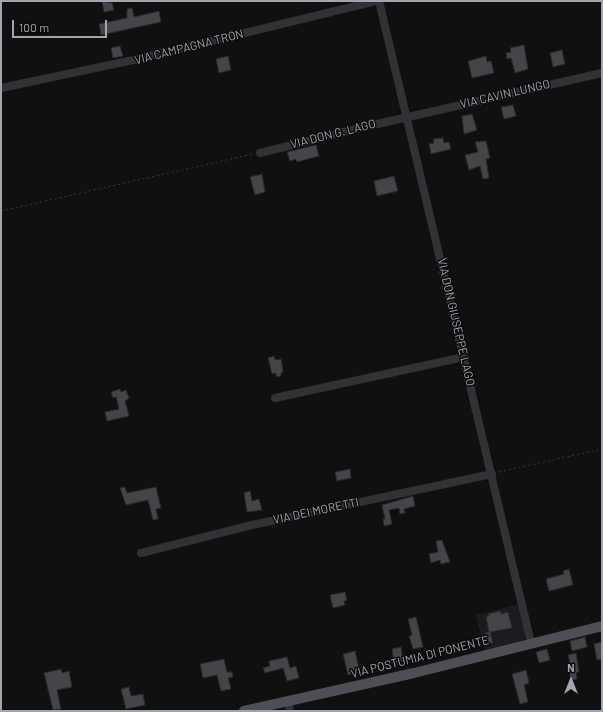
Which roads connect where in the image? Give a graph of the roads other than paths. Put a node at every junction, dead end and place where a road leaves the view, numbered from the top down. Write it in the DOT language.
graph roads {
  1 [pos="376,1"];
  2 [pos="379,1"];
  3 [pos="602,73"];
  4 [pos="1,88"];
  5 [pos="408,117"];
  6 [pos="260,153"];
  7 [pos="464,357"];
  8 [pos="275,398"];
  9 [pos="492,474"];
  10 [pos="140,553"];
  11 [pos="602,626"];
  12 [pos="531,643"];
  13 [pos="289,706"];
  14 [pos="244,711"];
  1 -- 4 [label="street, VIA CAMPAGNA TRON"];
  2 -- 5 [label="street, VIA DON GIUSEPPE LAGO"];
  3 -- 5 [label="street, VIA CAVIN LUNGO"];
  5 -- 6 [label="street, VIA DON G. LAGO"];
  5 -- 7 [label="street, VIA DON GIUSEPPE LAGO"];
  7 -- 8 [label="street"];
  7 -- 9 [label="street, VIA DON GIUSEPPE LAGO"];
  9 -- 10 [label="street, VIA DEI MORETTI"];
  9 -- 12 [label="street, VIA DON GIUSEPPE LAGO"];
  11 -- 12 [label="main road, VIA POSTUMIA DI PONENTE"];
  12 -- 13 [label="main road, VIA POSTUMIA DI PONENTE"];
  13 -- 14 [label="main road, VIA POSTUMIA DI PONENTE"];
}
